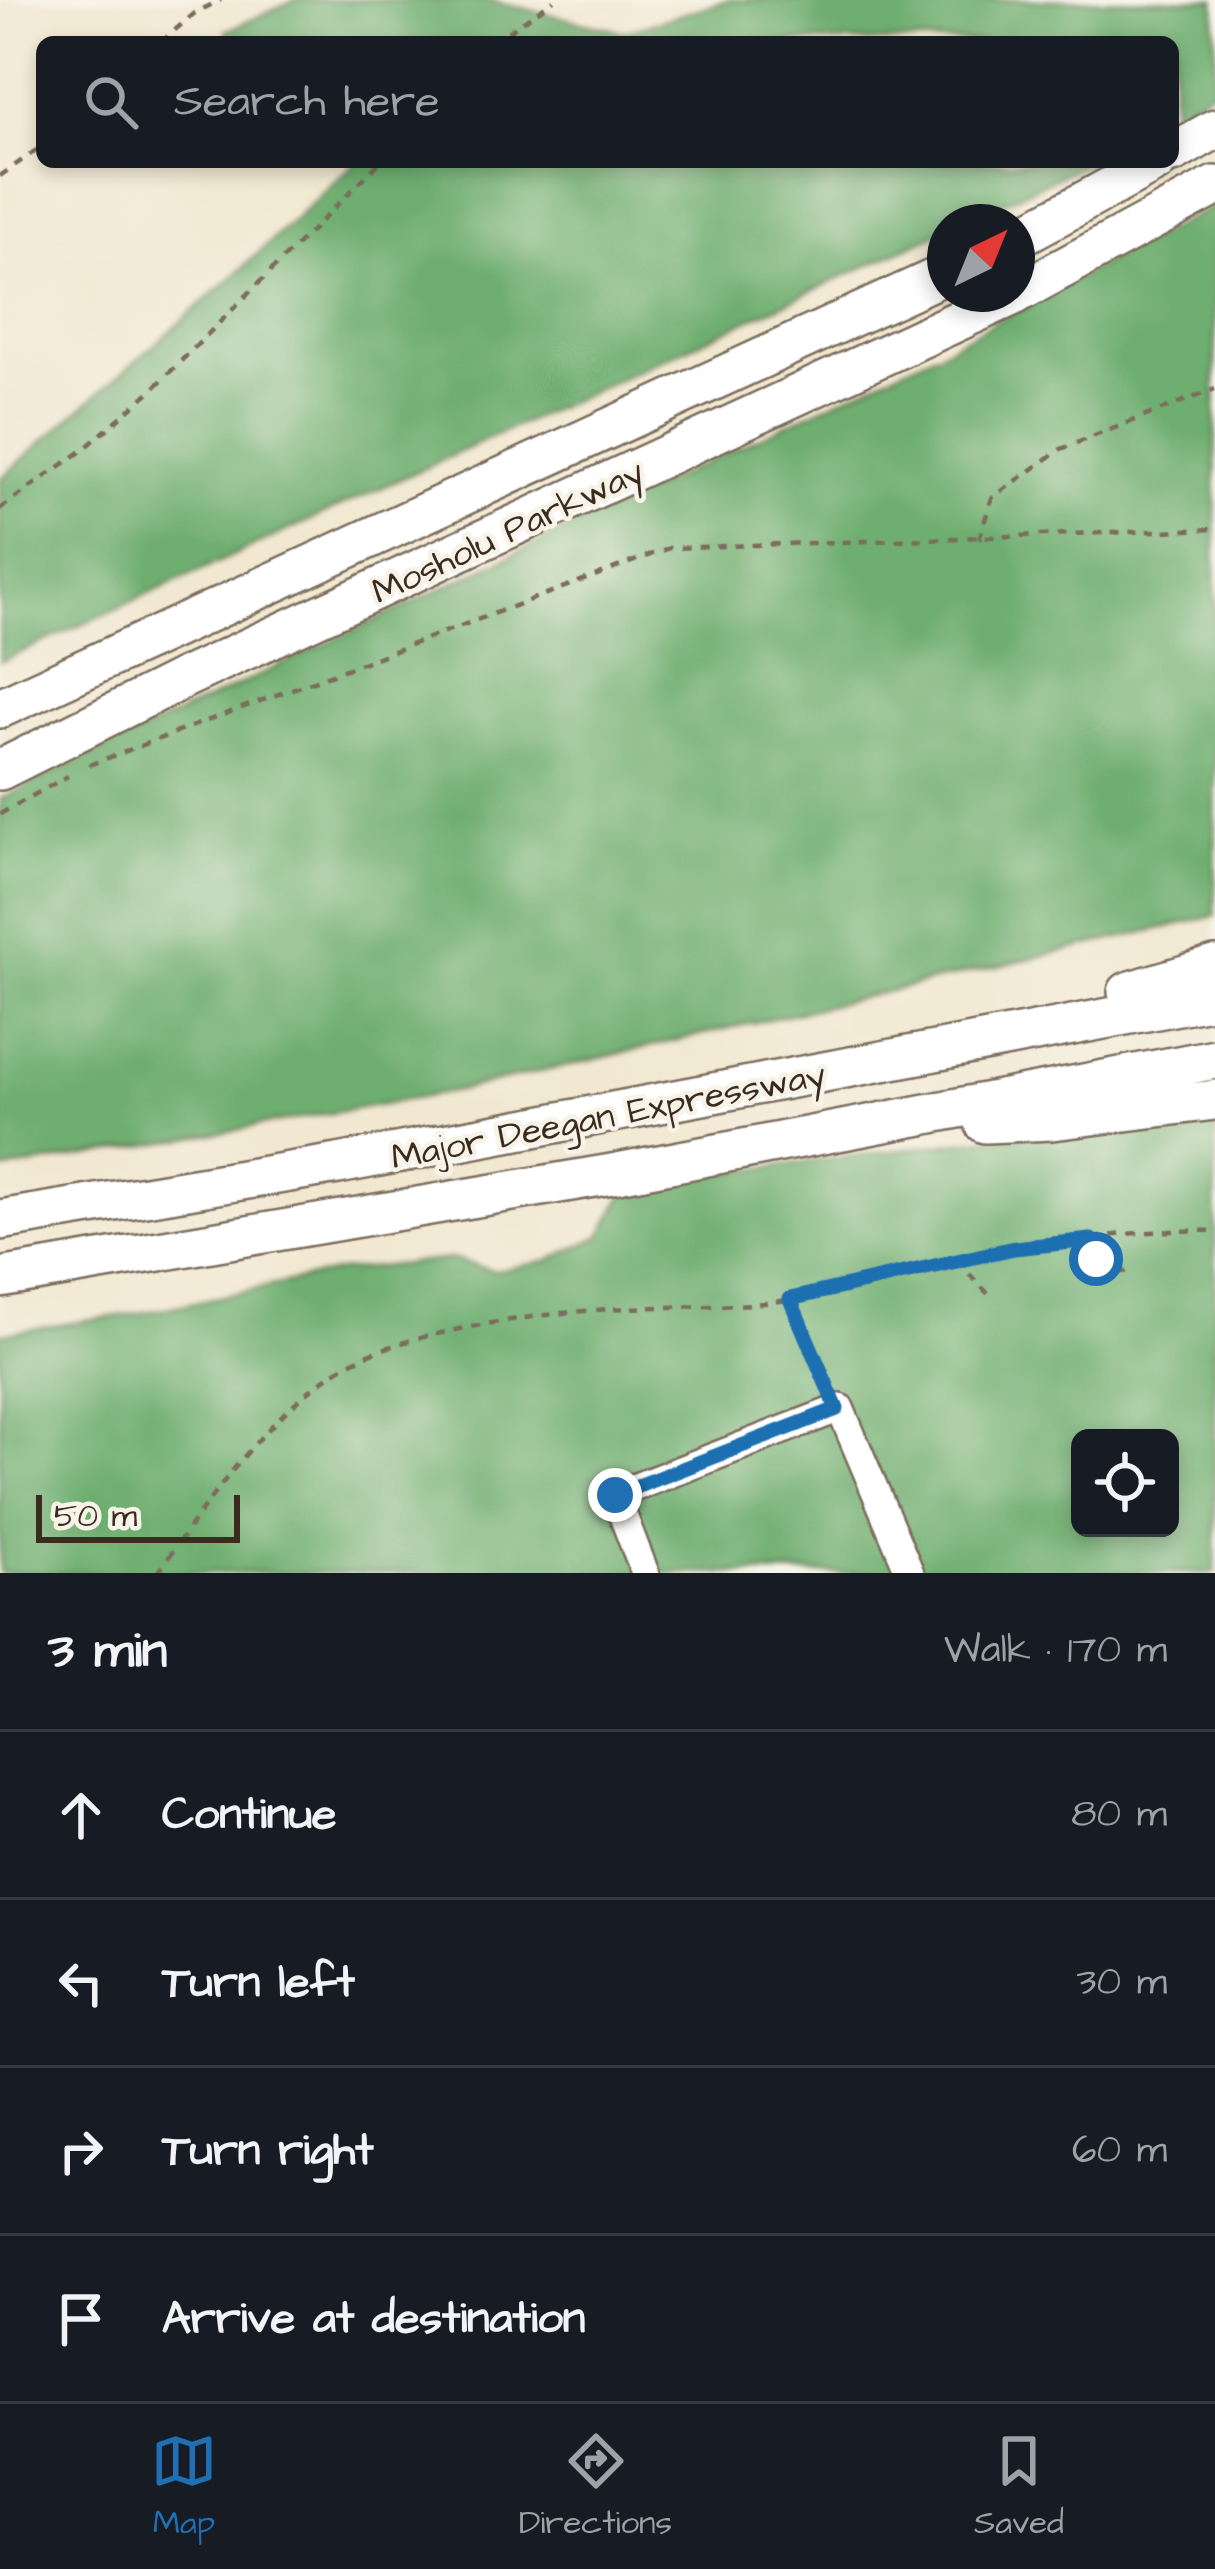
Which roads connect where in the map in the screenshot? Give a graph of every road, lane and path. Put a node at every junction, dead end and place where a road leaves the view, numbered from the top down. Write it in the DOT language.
graph roads {
  1 [pos="221,0"];
  2 [pos="554,0"];
  3 [pos="168,36"];
  4 [pos="502,36"];
  5 [pos="1215,129"];
  6 [pos="36,150"];
  7 [pos="1179,150"];
  8 [pos="374,168"];
  9 [pos="1146,168"];
  10 [pos="0,176"];
  11 [pos="1215,186"];
  12 [pos="1035,228"];
  13 [pos="927,282"];
  14 [pos="1035,284"];
  15 [pos="977,312"];
  16 [pos="1215,389"];
  17 [pos="0,509"];
  18 [pos="1215,529"];
  19 [pos="979,538"];
  20 [pos="0,709"];
  21 [pos="0,770"];
  22 [pos="0,814"];
  23 [pos="1215,967"];
  24 [pos="1215,998"];
  25 [pos="922,1054"];
  26 [pos="1215,1059"];
  27 [pos="1215,1100"];
  28 [pos="854,1128"];
  29 [pos="0,1220"];
  30 [pos="1214,1231"];
  31 [pos="1091,1240"];
  32 [pos="957,1261"];
  33 [pos="1132,1274"];
  34 [pos="0,1278"];
  35 [pos="790,1299"];
  36 [pos="994,1300"];
  37 [pos="837,1409"];
  38 [pos="158,1573"];
  39 [pos="645,1573"];
  40 [pos="910,1573"];
  1 -- 3 [label="path"];
  2 -- 4 [label="path"];
  5 -- 7 [label="highway"];
  6 -- 10 [label="path"];
  8 -- 17 [label="path"];
  9 -- 12 [label="highway"];
  11 -- 14 [label="highway, Mosholu Parkway"];
  13 -- 20 [label="highway, Mosholu Parkway"];
  15 -- 21 [label="highway, Mosholu Parkway"];
  16 -- 19 [label="path"];
  18 -- 19 [label="path"];
  19 -- 22 [label="path"];
  23 -- 25 [label="highway"];
  24 -- 25 [label="highway, Major Deegan Expressway"];
  25 -- 29 [label="highway, Major Deegan Expressway"];
  26 -- 28 [label="highway, Major Deegan Expressway"];
  27 -- 28 [label="highway"];
  28 -- 34 [label="highway, Major Deegan Expressway"];
  30 -- 31 [label="path"];
  31 -- 32 [label="path"];
  31 -- 33 [label="path"];
  32 -- 35 [label="path"];
  32 -- 36 [label="path"];
  35 -- 37 [label="path"];
  35 -- 38 [label="path"];
  37 -- 39 [label="lane"];
  37 -- 40 [label="lane"];
}
